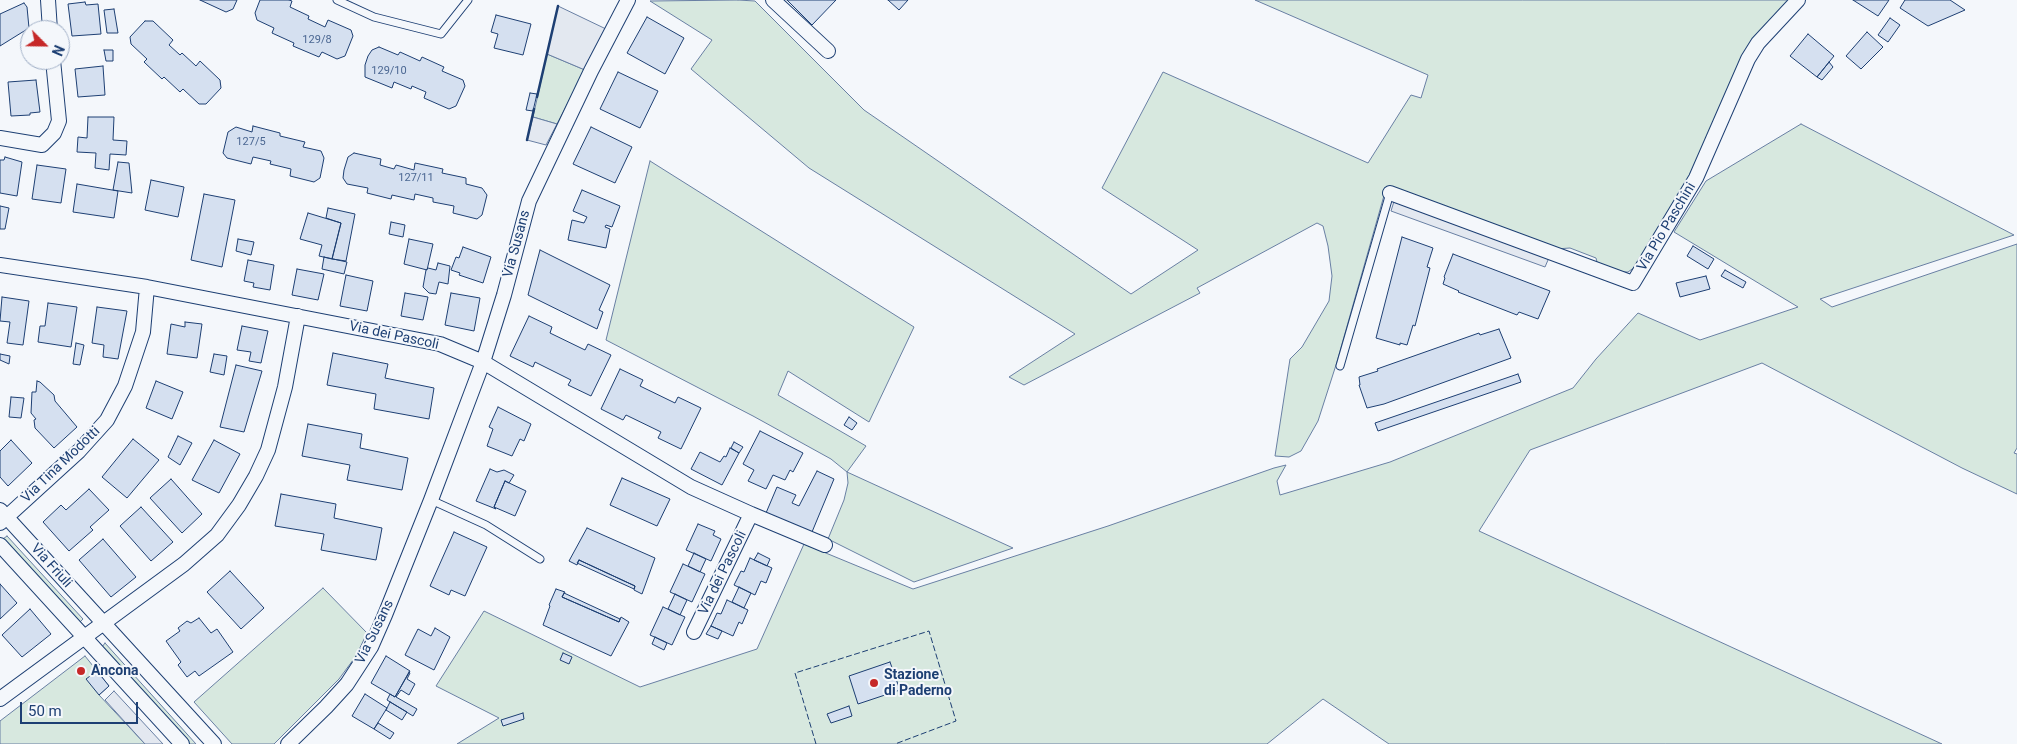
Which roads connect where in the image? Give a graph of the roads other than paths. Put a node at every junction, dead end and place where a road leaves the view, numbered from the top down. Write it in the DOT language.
graph roads {
  1 [pos="48,0"];
  2 [pos="337,0"];
  3 [pos="468,0"];
  4 [pos="628,0"];
  5 [pos="773,0"];
  6 [pos="1798,0"];
  7 [pos="49,20"];
  8 [pos="828,51"];
  9 [pos="54,70"];
  10 [pos="0,138"];
  11 [pos="1390,193"];
  12 [pos="0,265"];
  13 [pos="147,287"];
  14 [pos="298,316"];
  15 [pos="483,362"];
  16 [pos="1340,366"];
  17 [pos="431,500"];
  18 [pos="750,514"];
  19 [pos="2,517"];
  20 [pos="0,544"];
  21 [pos="825,546"];
  22 [pos="540,559"];
  23 [pos="102,622"];
  24 [pos="694,632"];
  25 [pos="84,636"];
  26 [pos="0,699"];
  27 [pos="182,744"];
  28 [pos="214,744"];
  29 [pos="288,744"];
  1 -- 7 [label="street"];
  2 -- 3 [label="lane"];
  4 -- 15 [label="street, Via Susans"];
  5 -- 8 [label="street"];
  6 -- 11 [label="street, Via Pio Paschini"];
  9 -- 10 [label="street"];
  11 -- 16 [label="lane"];
  12 -- 13 [label="street, Via dei Pascoli"];
  13 -- 14 [label="street, Via dei Pascoli"];
  13 -- 19 [label="street, Via Tina Modotti"];
  14 -- 15 [label="street, Via dei Pascoli"];
  14 -- 23 [label="street"];
  15 -- 17 [label="street, Via Susans"];
  15 -- 18 [label="street, Via dei Pascoli"];
  17 -- 22 [label="lane"];
  17 -- 29 [label="street, Via Susans"];
  18 -- 21 [label="street, Via dei Pascoli"];
  18 -- 24 [label="street, Via dei Pascoli"];
  19 -- 23 [label="street, Via Friuli"];
  20 -- 25 [label="street, Via Friuli"];
  23 -- 25 [label="street"];
  23 -- 28 [label="street, Via Friuli"];
  25 -- 26 [label="street"];
  25 -- 27 [label="street, Via Friuli"];
}
